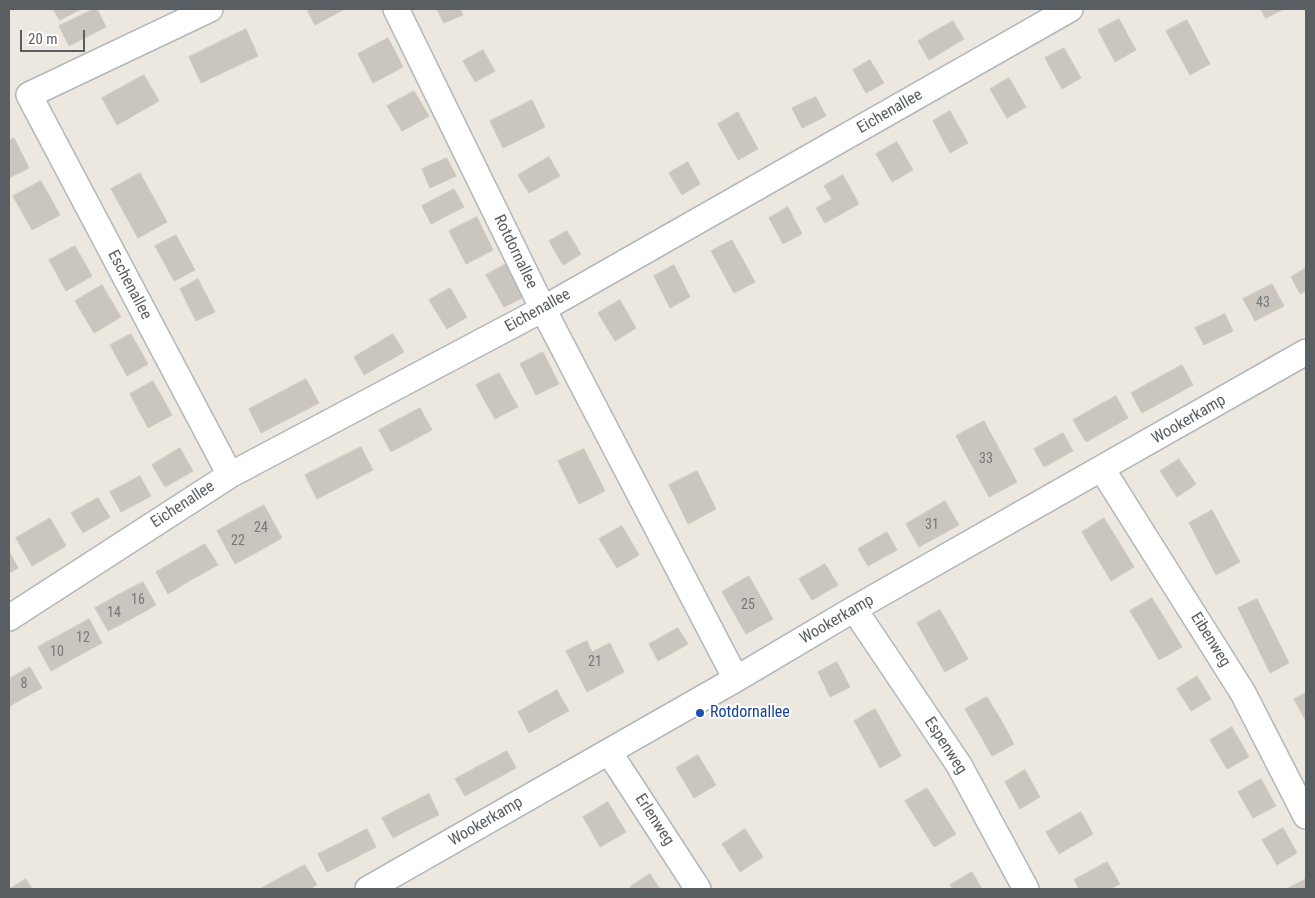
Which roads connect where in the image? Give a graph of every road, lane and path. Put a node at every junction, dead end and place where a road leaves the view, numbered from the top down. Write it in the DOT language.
graph roads {
  1 [pos="210,9"];
  2 [pos="396,9"];
  3 [pos="1070,9"];
  4 [pos="543,309"];
  5 [pos="1306,352"];
  6 [pos="1102,469"];
  7 [pos="230,475"];
  8 [pos="854,609"];
  9 [pos="9,618"];
  10 [pos="736,679"];
  11 [pos="609,752"];
  12 [pos="1306,816"];
  13 [pos="369,889"];
  14 [pos="698,889"];
  15 [pos="1026,889"];
  1 -- 7 [label="street, Eschenallee"];
  2 -- 4 [label="street, Rotdornallee"];
  3 -- 4 [label="street, Eichenallee"];
  4 -- 7 [label="street, Eichenallee"];
  4 -- 10 [label="street, Rotdornallee"];
  5 -- 6 [label="street, Wookerkamp"];
  6 -- 8 [label="street, Wookerkamp"];
  6 -- 12 [label="street, Eibenweg"];
  7 -- 9 [label="street, Eichenallee"];
  8 -- 10 [label="street, Wookerkamp"];
  8 -- 15 [label="street, Espenweg"];
  10 -- 11 [label="street, Wookerkamp"];
  11 -- 13 [label="street, Wookerkamp"];
  11 -- 14 [label="street, Erlenweg"];
}
